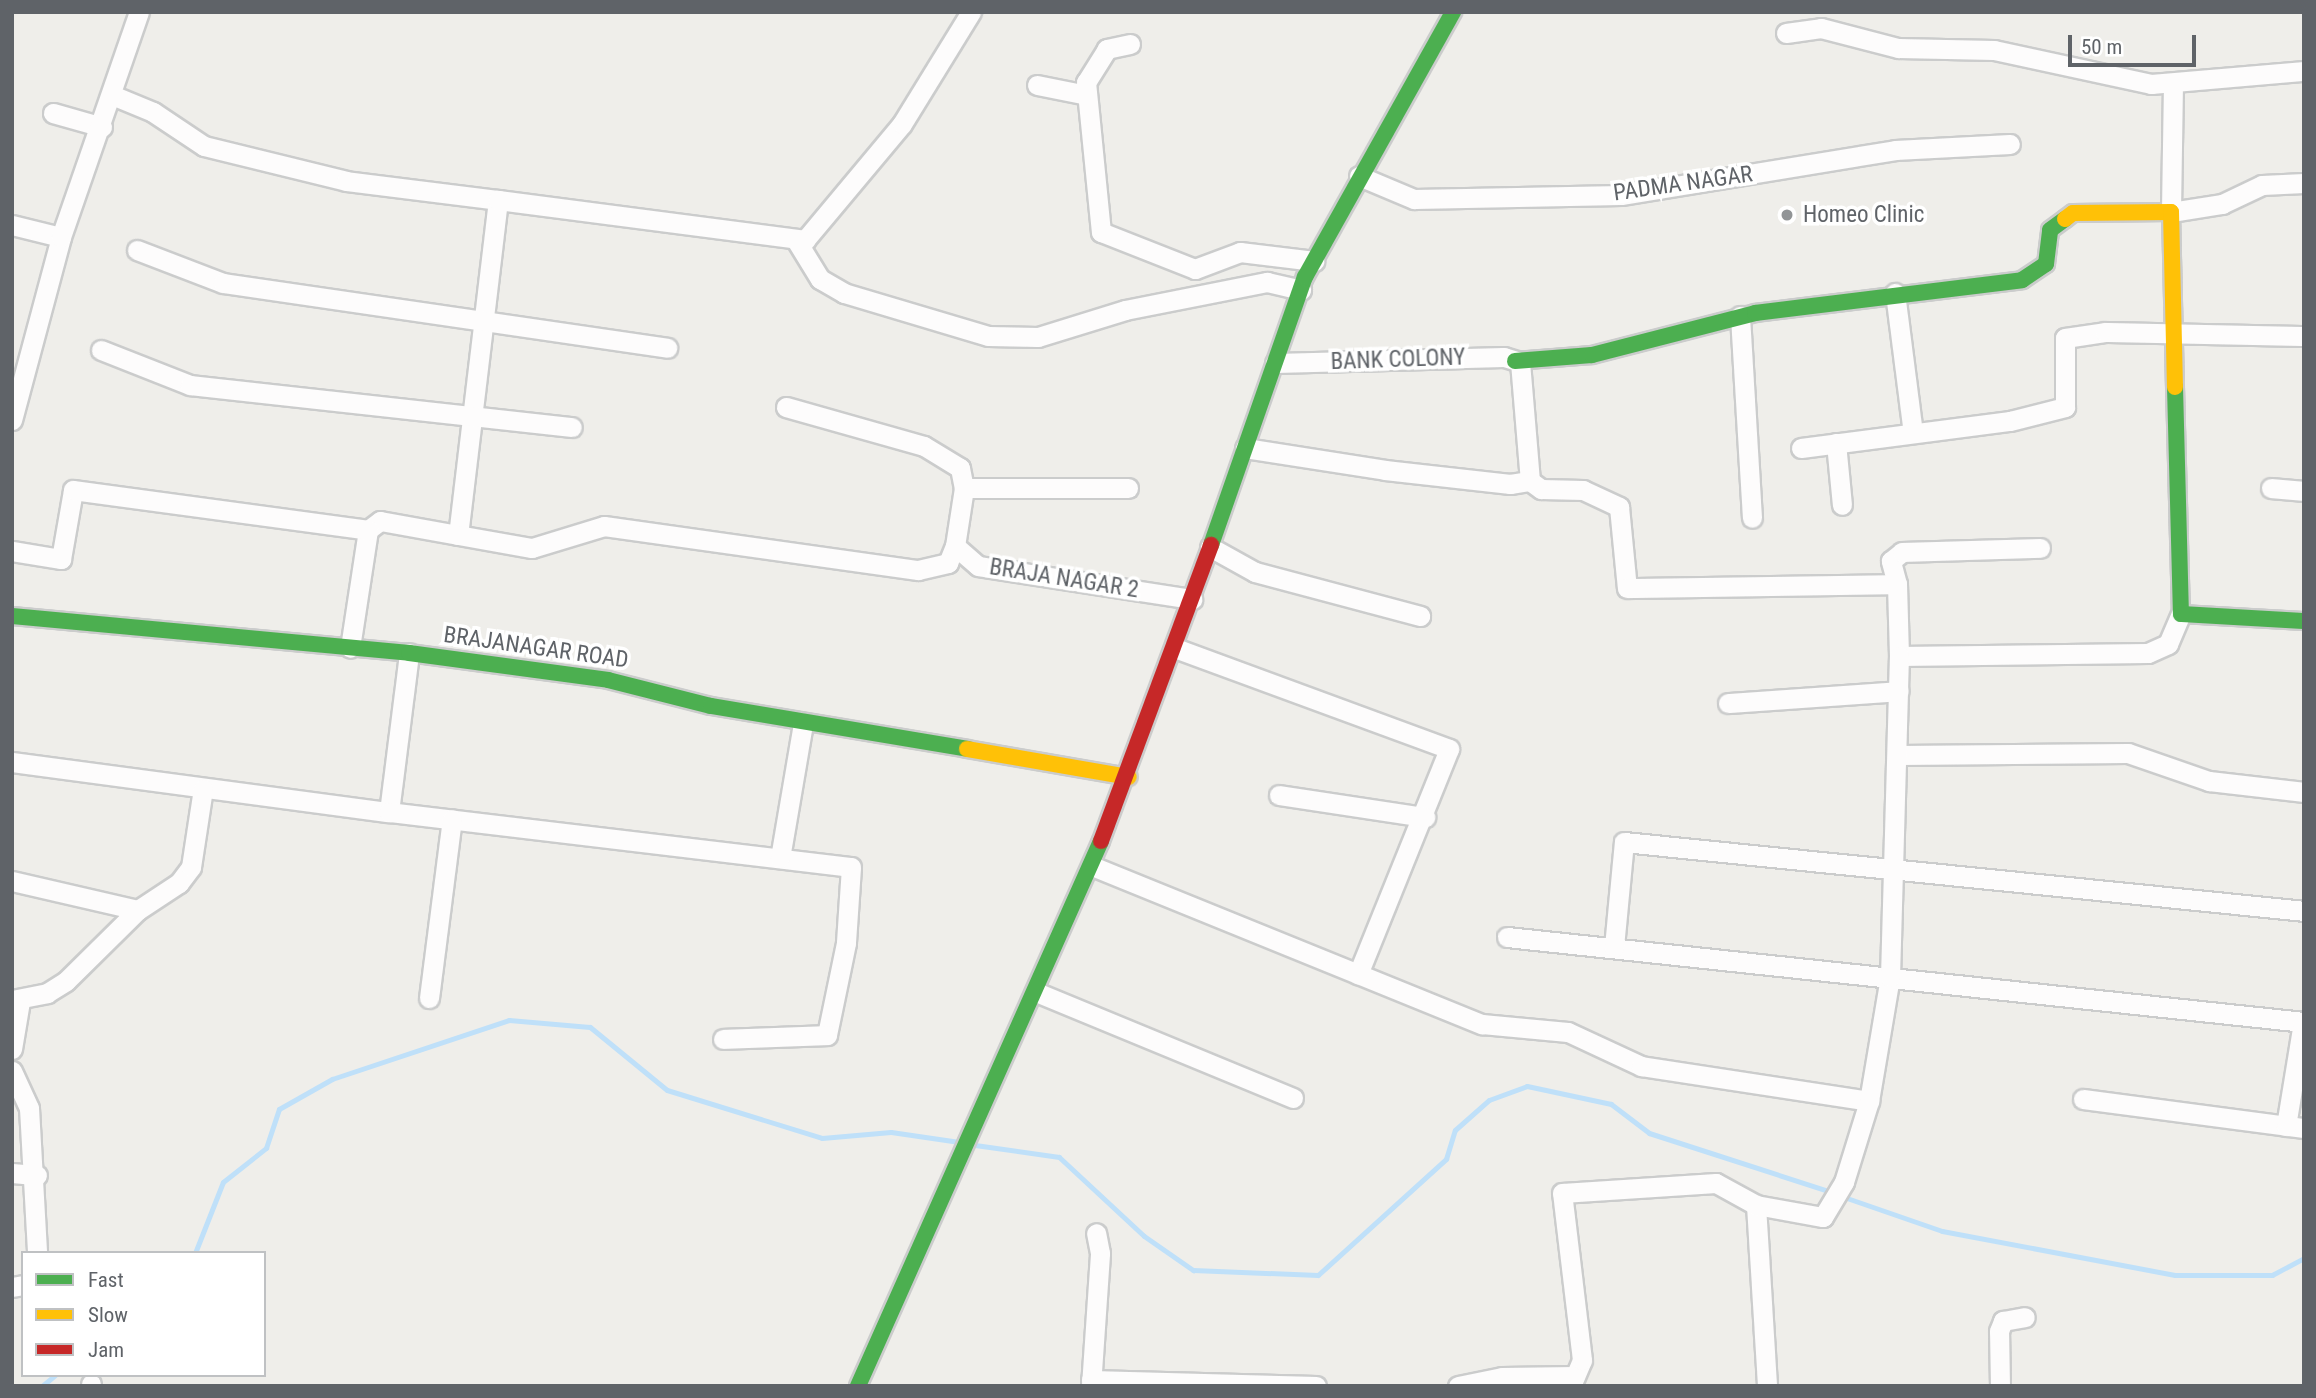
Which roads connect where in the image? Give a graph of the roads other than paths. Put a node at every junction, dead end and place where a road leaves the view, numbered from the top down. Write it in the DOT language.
graph roads {
  1 [pos="139,12"];
  2 [pos="971,12"];
  3 [pos="1453,12"];
  4 [pos="1786,33"];
  5 [pos="1130,44"];
  6 [pos="2304,71"];
  7 [pos="2173,83"];
  8 [pos="1037,85"];
  9 [pos="112,95"];
  10 [pos="1087,95"];
  11 [pos="53,113"];
  12 [pos="102,127"];
  13 [pos="2010,144"];
  14 [pos="1359,176"];
  15 [pos="2304,183"];
  16 [pos="498,200"];
  17 [pos="2171,212"];
  18 [pos="12,225"];
  19 [pos="61,237"];
  20 [pos="796,240"];
  21 [pos="137,250"];
  22 [pos="1314,261"];
  23 [pos="1301,290"];
  24 [pos="1895,293"];
  25 [pos="1740,316"];
  26 [pos="484,320"];
  27 [pos="2172,334"];
  28 [pos="2304,336"];
  29 [pos="667,348"];
  30 [pos="101,350"];
  31 [pos="1518,361"];
  32 [pos="1275,363"];
  33 [pos="19,370"];
  34 [pos="786,407"];
  35 [pos="472,416"];
  36 [pos="12,420"];
  37 [pos="572,427"];
  38 [pos="1913,433"];
  39 [pos="1836,443"];
  40 [pos="1245,447"];
  41 [pos="1801,448"];
  42 [pos="1530,481"];
  43 [pos="964,488"];
  44 [pos="1128,488"];
  45 [pos="2271,488"];
  46 [pos="2304,491"];
  47 [pos="1842,505"];
  48 [pos="1752,517"];
  49 [pos="368,530"];
  50 [pos="458,535"];
  51 [pos="955,546"];
  52 [pos="1210,547"];
  53 [pos="2040,548"];
  54 [pos="12,551"];
  55 [pos="1897,584"];
  56 [pos="1192,599"];
  57 [pos="2181,614"];
  58 [pos="12,616"];
  59 [pos="1420,616"];
  60 [pos="2304,621"];
  61 [pos="351,648"];
  62 [pos="1175,648"];
  63 [pos="410,653"];
  64 [pos="1899,656"];
  65 [pos="1899,691"];
  66 [pos="1728,703"];
  67 [pos="803,723"];
  68 [pos="1899,755"];
  69 [pos="12,762"];
  70 [pos="1129,777"];
  71 [pos="203,789"];
  72 [pos="2304,792"];
  73 [pos="1279,795"];
  74 [pos="389,812"];
  75 [pos="1425,817"];
  76 [pos="452,819"];
  77 [pos="780,858"];
  78 [pos="1092,866"];
  79 [pos="1896,866"];
  80 [pos="12,881"];
  81 [pos="138,910"];
  82 [pos="2304,911"];
  83 [pos="1507,937"];
  84 [pos="1614,947"];
  85 [pos="1358,974"];
  86 [pos="1890,977"];
  87 [pos="1036,992"];
  88 [pos="429,998"];
  89 [pos="16,1001"];
  90 [pos="2304,1022"];
  91 [pos="723,1040"];
  92 [pos="12,1049"];
  93 [pos="12,1071"];
  94 [pos="1293,1098"];
  95 [pos="2083,1099"];
  96 [pos="1869,1101"];
  97 [pos="2295,1127"];
  98 [pos="12,1173"];
  99 [pos="37,1175"];
  100 [pos="1756,1205"];
  101 [pos="1096,1233"];
  102 [pos="37,1251"];
  103 [pos="2025,1317"];
  104 [pos="1573,1381"];
  105 [pos="1091,1383"];
  106 [pos="859,1385"];
  107 [pos="1316,1386"];
  108 [pos="1458,1386"];
  109 [pos="1767,1386"];
  110 [pos="2000,1386"];
  1 -- 9 [label="street"];
  2 -- 20 [label="street"];
  3 -- 14 [label="street"];
  4 -- 7 [label="street"];
  5 -- 10 [label="street"];
  6 -- 7 [label="street"];
  7 -- 17 [label="street"];
  8 -- 10 [label="street"];
  9 -- 12 [label="street"];
  9 -- 16 [label="street"];
  10 -- 22 [label="street"];
  11 -- 12 [label="street"];
  12 -- 19 [label="street"];
  13 -- 14 [label="street, PADMA NAGAR"];
  14 -- 22 [label="street"];
  15 -- 17 [label="street"];
  16 -- 20 [label="street"];
  16 -- 26 [label="street"];
  17 -- 24 [label="street"];
  17 -- 27 [label="street"];
  18 -- 19 [label="street"];
  19 -- 33 [label="street"];
  20 -- 23 [label="street"];
  21 -- 26 [label="street"];
  22 -- 23 [label="street"];
  23 -- 32 [label="street"];
  24 -- 25 [label="street"];
  24 -- 38 [label="street"];
  25 -- 31 [label="street"];
  25 -- 48 [label="street"];
  26 -- 29 [label="street"];
  26 -- 35 [label="street"];
  27 -- 28 [label="street"];
  27 -- 38 [label="street"];
  27 -- 57 [label="street"];
  30 -- 35 [label="street"];
  31 -- 32 [label="street, BANK COLONY"];
  31 -- 42 [label="street"];
  32 -- 40 [label="street"];
  33 -- 36 [label="street"];
  34 -- 43 [label="street"];
  35 -- 37 [label="street"];
  35 -- 50 [label="street"];
  38 -- 39 [label="street"];
  39 -- 41 [label="street"];
  39 -- 47 [label="street"];
  40 -- 42 [label="street"];
  40 -- 52 [label="street"];
  42 -- 55 [label="street"];
  43 -- 44 [label="street"];
  43 -- 51 [label="street"];
  45 -- 46 [label="street"];
  49 -- 50 [label="street"];
  49 -- 54 [label="street"];
  49 -- 61 [label="street"];
  50 -- 51 [label="street"];
  51 -- 56 [label="street, BRAJA NAGAR 2"];
  52 -- 56 [label="street"];
  52 -- 59 [label="street"];
  53 -- 55 [label="street"];
  55 -- 64 [label="street"];
  56 -- 62 [label="street"];
  57 -- 60 [label="street"];
  57 -- 64 [label="street"];
  58 -- 61 [label="street, BRAJANAGAR ROAD"];
  61 -- 63 [label="street, BRAJANAGAR ROAD"];
  62 -- 70 [label="street"];
  62 -- 75 [label="street"];
  63 -- 67 [label="street, BRAJANAGAR ROAD"];
  63 -- 74 [label="street"];
  64 -- 65 [label="street"];
  65 -- 66 [label="street"];
  65 -- 68 [label="street"];
  67 -- 70 [label="street, BRAJANAGAR ROAD"];
  67 -- 77 [label="street"];
  68 -- 72 [label="street"];
  68 -- 79 [label="street"];
  69 -- 71 [label="street"];
  70 -- 78 [label="street"];
  71 -- 74 [label="street"];
  71 -- 81 [label="street"];
  73 -- 75 [label="street"];
  74 -- 76 [label="street"];
  75 -- 85 [label="street"];
  76 -- 77 [label="street"];
  76 -- 88 [label="street"];
  77 -- 91 [label="street"];
  78 -- 85 [label="street"];
  78 -- 87 [label="street"];
  79 -- 82 [label="street"];
  79 -- 84 [label="street"];
  79 -- 86 [label="street"];
  80 -- 81 [label="street"];
  81 -- 89 [label="street"];
  83 -- 84 [label="street"];
  84 -- 86 [label="street"];
  85 -- 96 [label="street"];
  86 -- 90 [label="street"];
  86 -- 96 [label="street"];
  87 -- 94 [label="street"];
  87 -- 106 [label="street"];
  89 -- 92 [label="street"];
  90 -- 97 [label="street"];
  93 -- 99 [label="street"];
  95 -- 97 [label="street"];
  96 -- 100 [label="street"];
  98 -- 99 [label="street"];
  99 -- 102 [label="street"];
  100 -- 104 [label="street"];
  100 -- 109 [label="street"];
  101 -- 105 [label="street"];
  103 -- 110 [label="street"];
  104 -- 108 [label="street"];
  105 -- 107 [label="street"];
}
